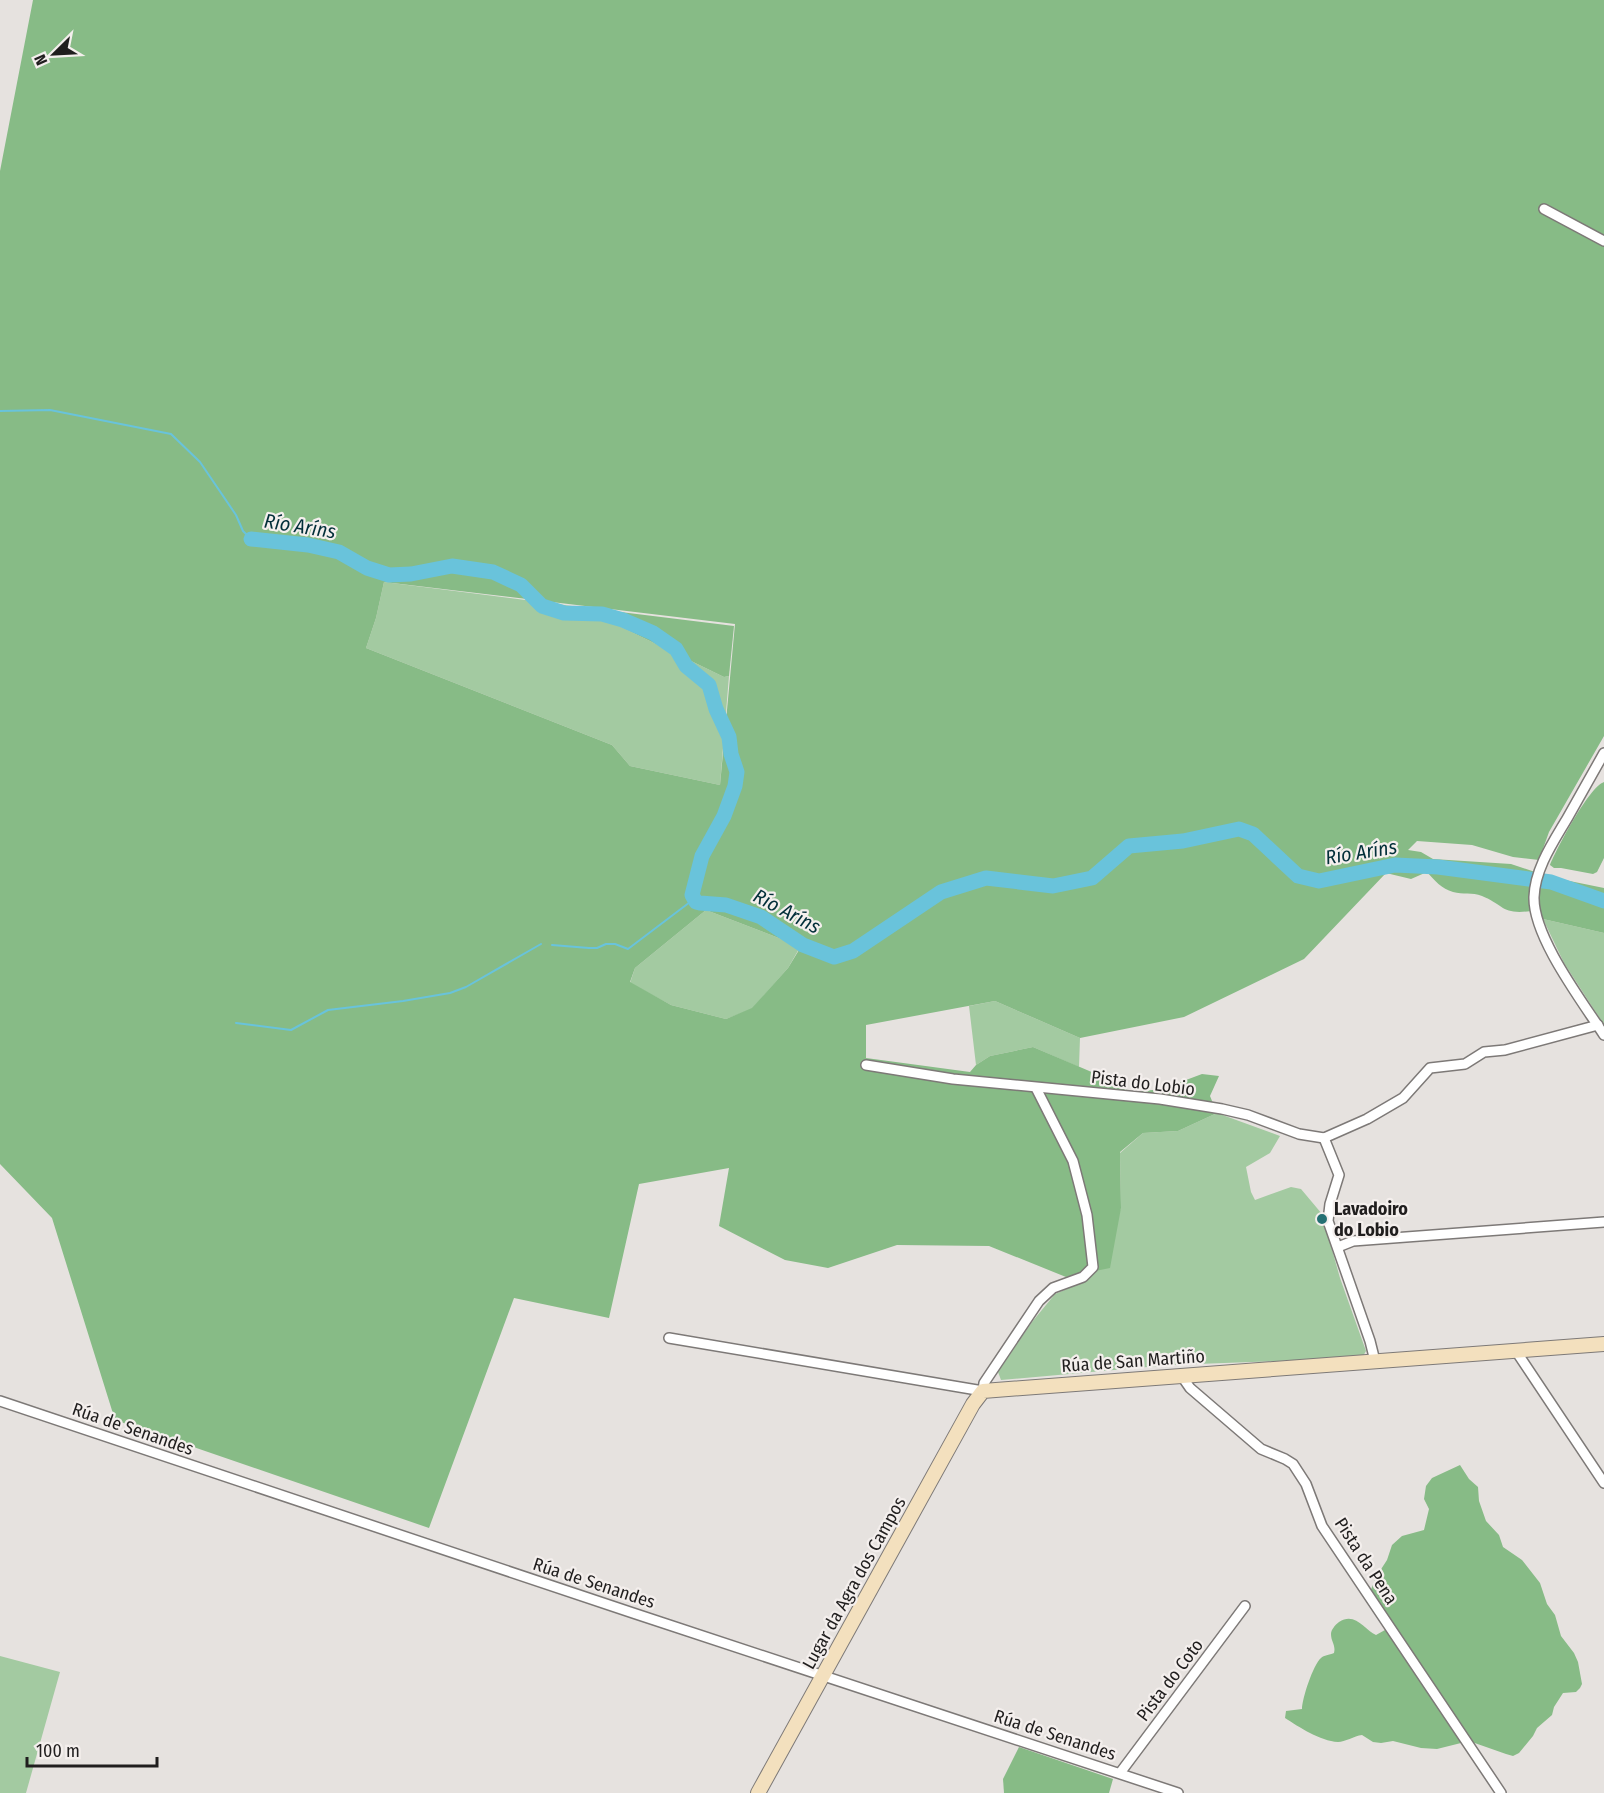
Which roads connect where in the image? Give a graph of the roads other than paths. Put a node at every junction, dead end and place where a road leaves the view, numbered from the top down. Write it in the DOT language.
graph roads {
  1 [pos="1544,209"];
  2 [pos="1604,241"];
  3 [pos="1604,753"];
  4 [pos="1598,1025"];
  5 [pos="1604,1035"];
  6 [pos="866,1065"];
  7 [pos="1036,1088"];
  8 [pos="1324,1138"];
  9 [pos="1604,1222"];
  10 [pos="1338,1247"];
  11 [pos="669,1338"];
  12 [pos="1604,1344"];
  13 [pos="1516,1351"];
  14 [pos="1375,1361"];
  15 [pos="1181,1375"];
  16 [pos="983,1390"];
  17 [pos="0,1401"];
  18 [pos="1604,1483"];
  19 [pos="1245,1606"];
  20 [pos="824,1676"];
  21 [pos="1120,1773"];
  22 [pos="758,1793"];
  23 [pos="1178,1793"];
  24 [pos="1501,1793"];
  1 -- 2 [label="street"];
  3 -- 4 [label="street"];
  4 -- 5 [label="street"];
  4 -- 8 [label="street"];
  6 -- 7 [label="street, Pista do Lobio"];
  7 -- 8 [label="street, Pista do Lobio"];
  7 -- 16 [label="street"];
  8 -- 10 [label="street"];
  9 -- 10 [label="street"];
  10 -- 14 [label="street"];
  11 -- 16 [label="street, Rúa de San Martiño"];
  12 -- 13 [label="street, Rúa de San Martiño"];
  13 -- 14 [label="street, Rúa de San Martiño"];
  13 -- 18 [label="street"];
  14 -- 15 [label="street, Rúa de San Martiño"];
  15 -- 16 [label="street, Rúa de San Martiño"];
  15 -- 24 [label="street, Pista da Pena"];
  16 -- 20 [label="street, Lugar da Agra dos Campos"];
  17 -- 20 [label="street, Rúa de Senandes"];
  19 -- 21 [label="street, Pista do Coto"];
  20 -- 21 [label="street, Rúa de Senandes"];
  20 -- 22 [label="street, Lugar da Agra dos Campos"];
  21 -- 23 [label="street, Rúa de Senandes"];
}
